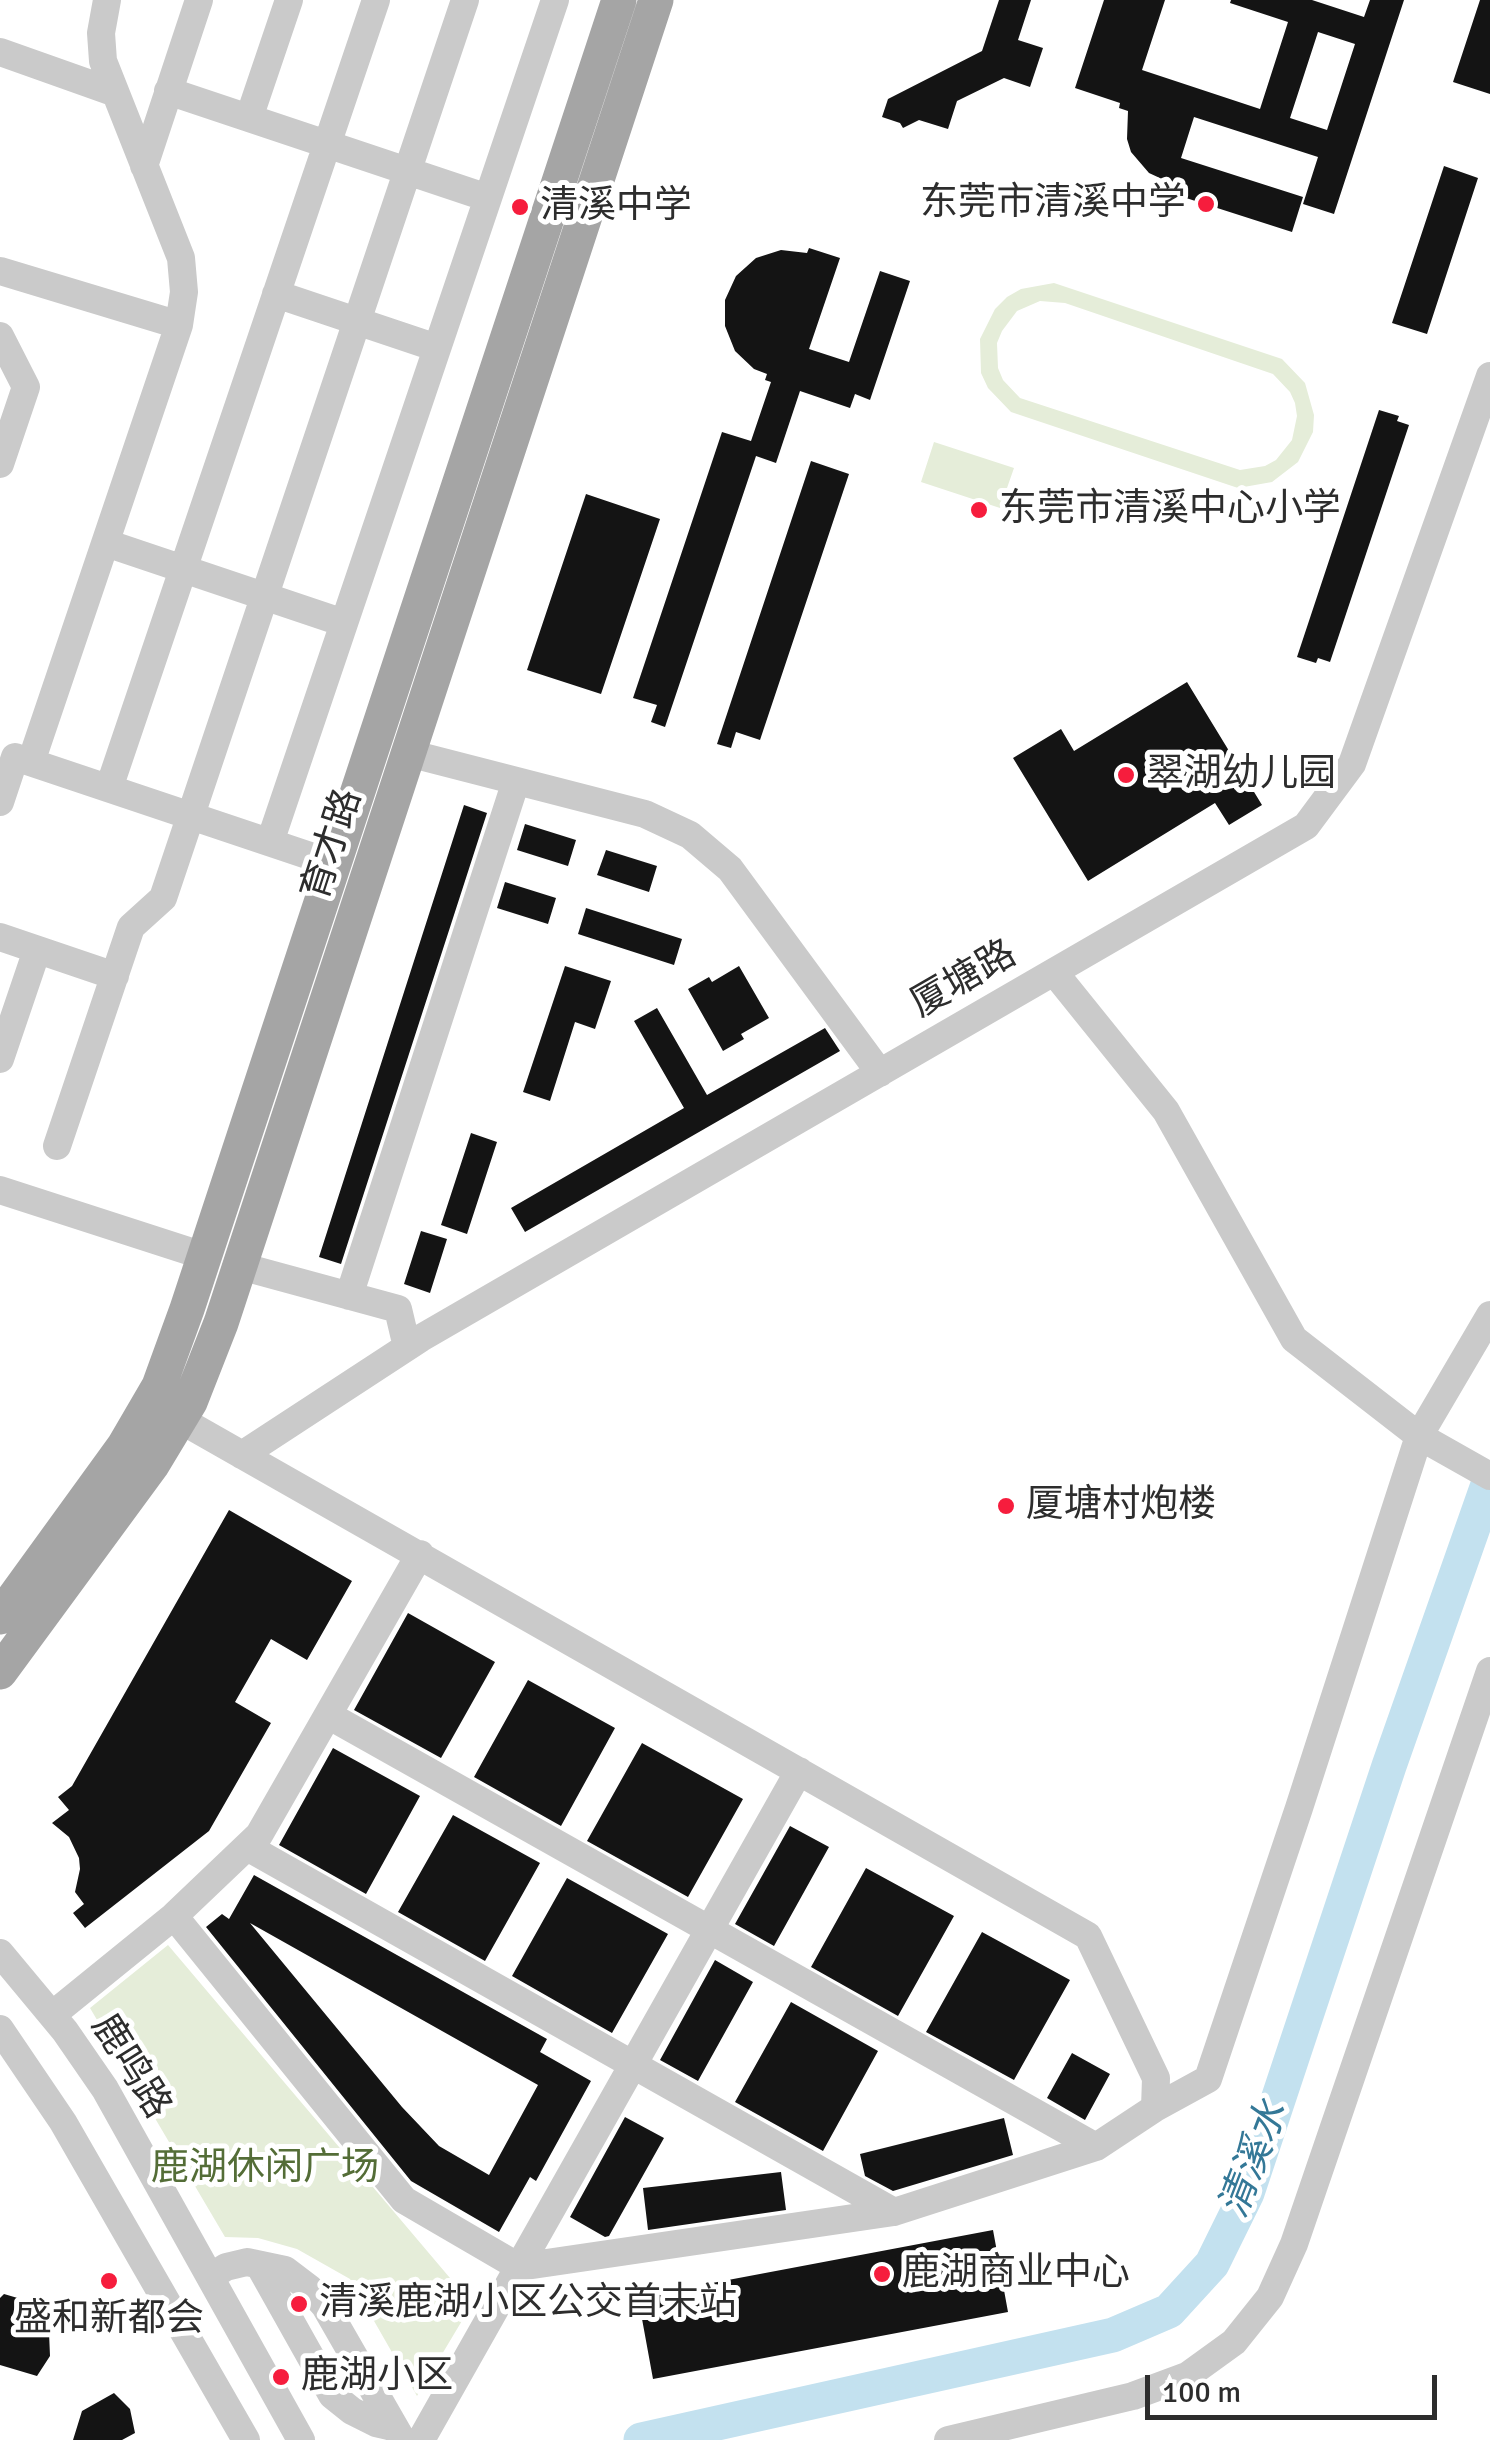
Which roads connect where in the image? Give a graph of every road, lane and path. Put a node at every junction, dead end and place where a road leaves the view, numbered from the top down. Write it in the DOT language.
graph roads {
  1 [pos="108,0"];
  2 [pos="198,0"];
  3 [pos="289,0"];
  4 [pos="376,0"];
  5 [pos="466,0"];
  6 [pos="555,0"];
  7 [pos="619,0"];
  8 [pos="656,0"];
  9 [pos="0,52"];
  10 [pos="168,90"];
  11 [pos="113,92"];
  12 [pos="249,118"];
  13 [pos="327,144"];
  14 [pos="144,166"];
  15 [pos="408,171"];
  16 [pos="488,198"];
  17 [pos="0,270"];
  18 [pos="276,294"];
  19 [pos="357,321"];
  20 [pos="179,325"];
  21 [pos="0,336"];
  22 [pos="437,348"];
  23 [pos="1490,376"];
  24 [pos="0,464"];
  25 [pos="106,543"];
  26 [pos="183,569"];
  27 [pos="264,596"];
  28 [pos="344,623"];
  29 [pos="408,753"];
  30 [pos="31,762"];
  31 [pos="516,781"];
  32 [pos="109,788"];
  33 [pos="0,802"];
  34 [pos="190,815"];
  35 [pos="270,842"];
  36 [pos="334,864"];
  37 [pos="0,937"];
  38 [pos="37,950"];
  39 [pos="1054,972"];
  40 [pos="115,976"];
  41 [pos="0,1060"];
  42 [pos="880,1072"];
  43 [pos="57,1146"];
  44 [pos="0,1190"];
  45 [pos="204,1256"];
  46 [pos="240,1266"];
  47 [pos="349,1296"];
  48 [pos="1490,1315"];
  49 [pos="408,1347"];
  50 [pos="180,1419"];
  51 [pos="1430,1442"];
  52 [pos="242,1455"];
  53 [pos="1490,1476"];
  54 [pos="420,1554"];
  55 [pos="0,1616"];
  56 [pos="1490,1671"];
  57 [pos="0,1672"];
  58 [pos="328,1715"];
  59 [pos="799,1771"];
  60 [pos="249,1848"];
  61 [pos="174,1916"];
  62 [pos="709,1930"];
  63 [pos="0,1952"];
  64 [pos="52,2016"];
  65 [pos="0,2029"];
  66 [pos="633,2065"];
  67 [pos="1155,2108"];
  68 [pos="1096,2148"];
  69 [pos="894,2212"];
  70 [pos="518,2268"];
  71 [pos="210,2277"];
  72 [pos="398,2434"];
  73 [pos="246,2440"];
  74 [pos="300,2440"];
  75 [pos="421,2440"];
  76 [pos="948,2440"];
  1 -- 11 [label="street"];
  2 -- 10 [label="street"];
  3 -- 12 [label="street"];
  4 -- 13 [label="street"];
  5 -- 15 [label="street"];
  6 -- 16 [label="street"];
  7 -- 36 [label="main road, 育才路"];
  8 -- 29 [label="main road, 育才路"];
  9 -- 11 [label="street"];
  10 -- 12 [label="street"];
  10 -- 14 [label="street"];
  11 -- 14 [label="street"];
  12 -- 13 [label="street"];
  13 -- 15 [label="street"];
  13 -- 18 [label="street"];
  14 -- 20 [label="street"];
  15 -- 16 [label="street"];
  15 -- 19 [label="street"];
  16 -- 22 [label="street"];
  17 -- 20 [label="street"];
  18 -- 19 [label="street"];
  18 -- 26 [label="street"];
  19 -- 22 [label="street"];
  19 -- 27 [label="street"];
  20 -- 25 [label="street"];
  21 -- 24 [label="street"];
  22 -- 28 [label="street"];
  23 -- 39 [label="street, 厦塘路"];
  25 -- 26 [label="street"];
  25 -- 30 [label="street"];
  26 -- 27 [label="street"];
  26 -- 32 [label="street"];
  27 -- 28 [label="street"];
  27 -- 34 [label="street"];
  28 -- 35 [label="street"];
  29 -- 31 [label="street"];
  29 -- 46 [label="main road, 育才路"];
  30 -- 32 [label="street"];
  30 -- 33 [label="street"];
  31 -- 42 [label="street"];
  31 -- 47 [label="street"];
  32 -- 34 [label="street"];
  34 -- 35 [label="street"];
  34 -- 40 [label="street"];
  35 -- 36 [label="street"];
  36 -- 45 [label="main road, 育才路"];
  37 -- 38 [label="street"];
  38 -- 40 [label="street"];
  38 -- 41 [label="street"];
  39 -- 42 [label="street, 厦塘路"];
  39 -- 51 [label="street"];
  40 -- 43 [label="street"];
  42 -- 49 [label="street, 厦塘路"];
  44 -- 45 [label="street"];
  45 -- 55 [label="main road, 育才路"];
  46 -- 47 [label="street"];
  46 -- 50 [label="main road, 育才路"];
  47 -- 49 [label="street"];
  48 -- 51 [label="street"];
  49 -- 52 [label="street, 厦塘路"];
  50 -- 52 [label="street"];
  50 -- 57 [label="main road, 育才路"];
  51 -- 53 [label="street"];
  51 -- 67 [label="street"];
  52 -- 54 [label="street"];
  54 -- 58 [label="street"];
  54 -- 59 [label="street"];
  56 -- 76 [label="street"];
  58 -- 60 [label="street"];
  58 -- 62 [label="street"];
  59 -- 62 [label="street"];
  59 -- 67 [label="street"];
  60 -- 61 [label="street"];
  60 -- 66 [label="street"];
  61 -- 64 [label="street"];
  61 -- 70 [label="street"];
  62 -- 66 [label="street"];
  62 -- 68 [label="street"];
  63 -- 64 [label="street, 鹿鸣路"];
  64 -- 71 [label="street, 鹿鸣路"];
  65 -- 73 [label="street"];
  66 -- 69 [label="street"];
  66 -- 70 [label="street"];
  67 -- 68 [label="street"];
  68 -- 69 [label="street"];
  69 -- 70 [label="street"];
  70 -- 75 [label="street"];
  71 -- 72 [label="street"];
  71 -- 74 [label="street, 鹿鸣路"];
}
